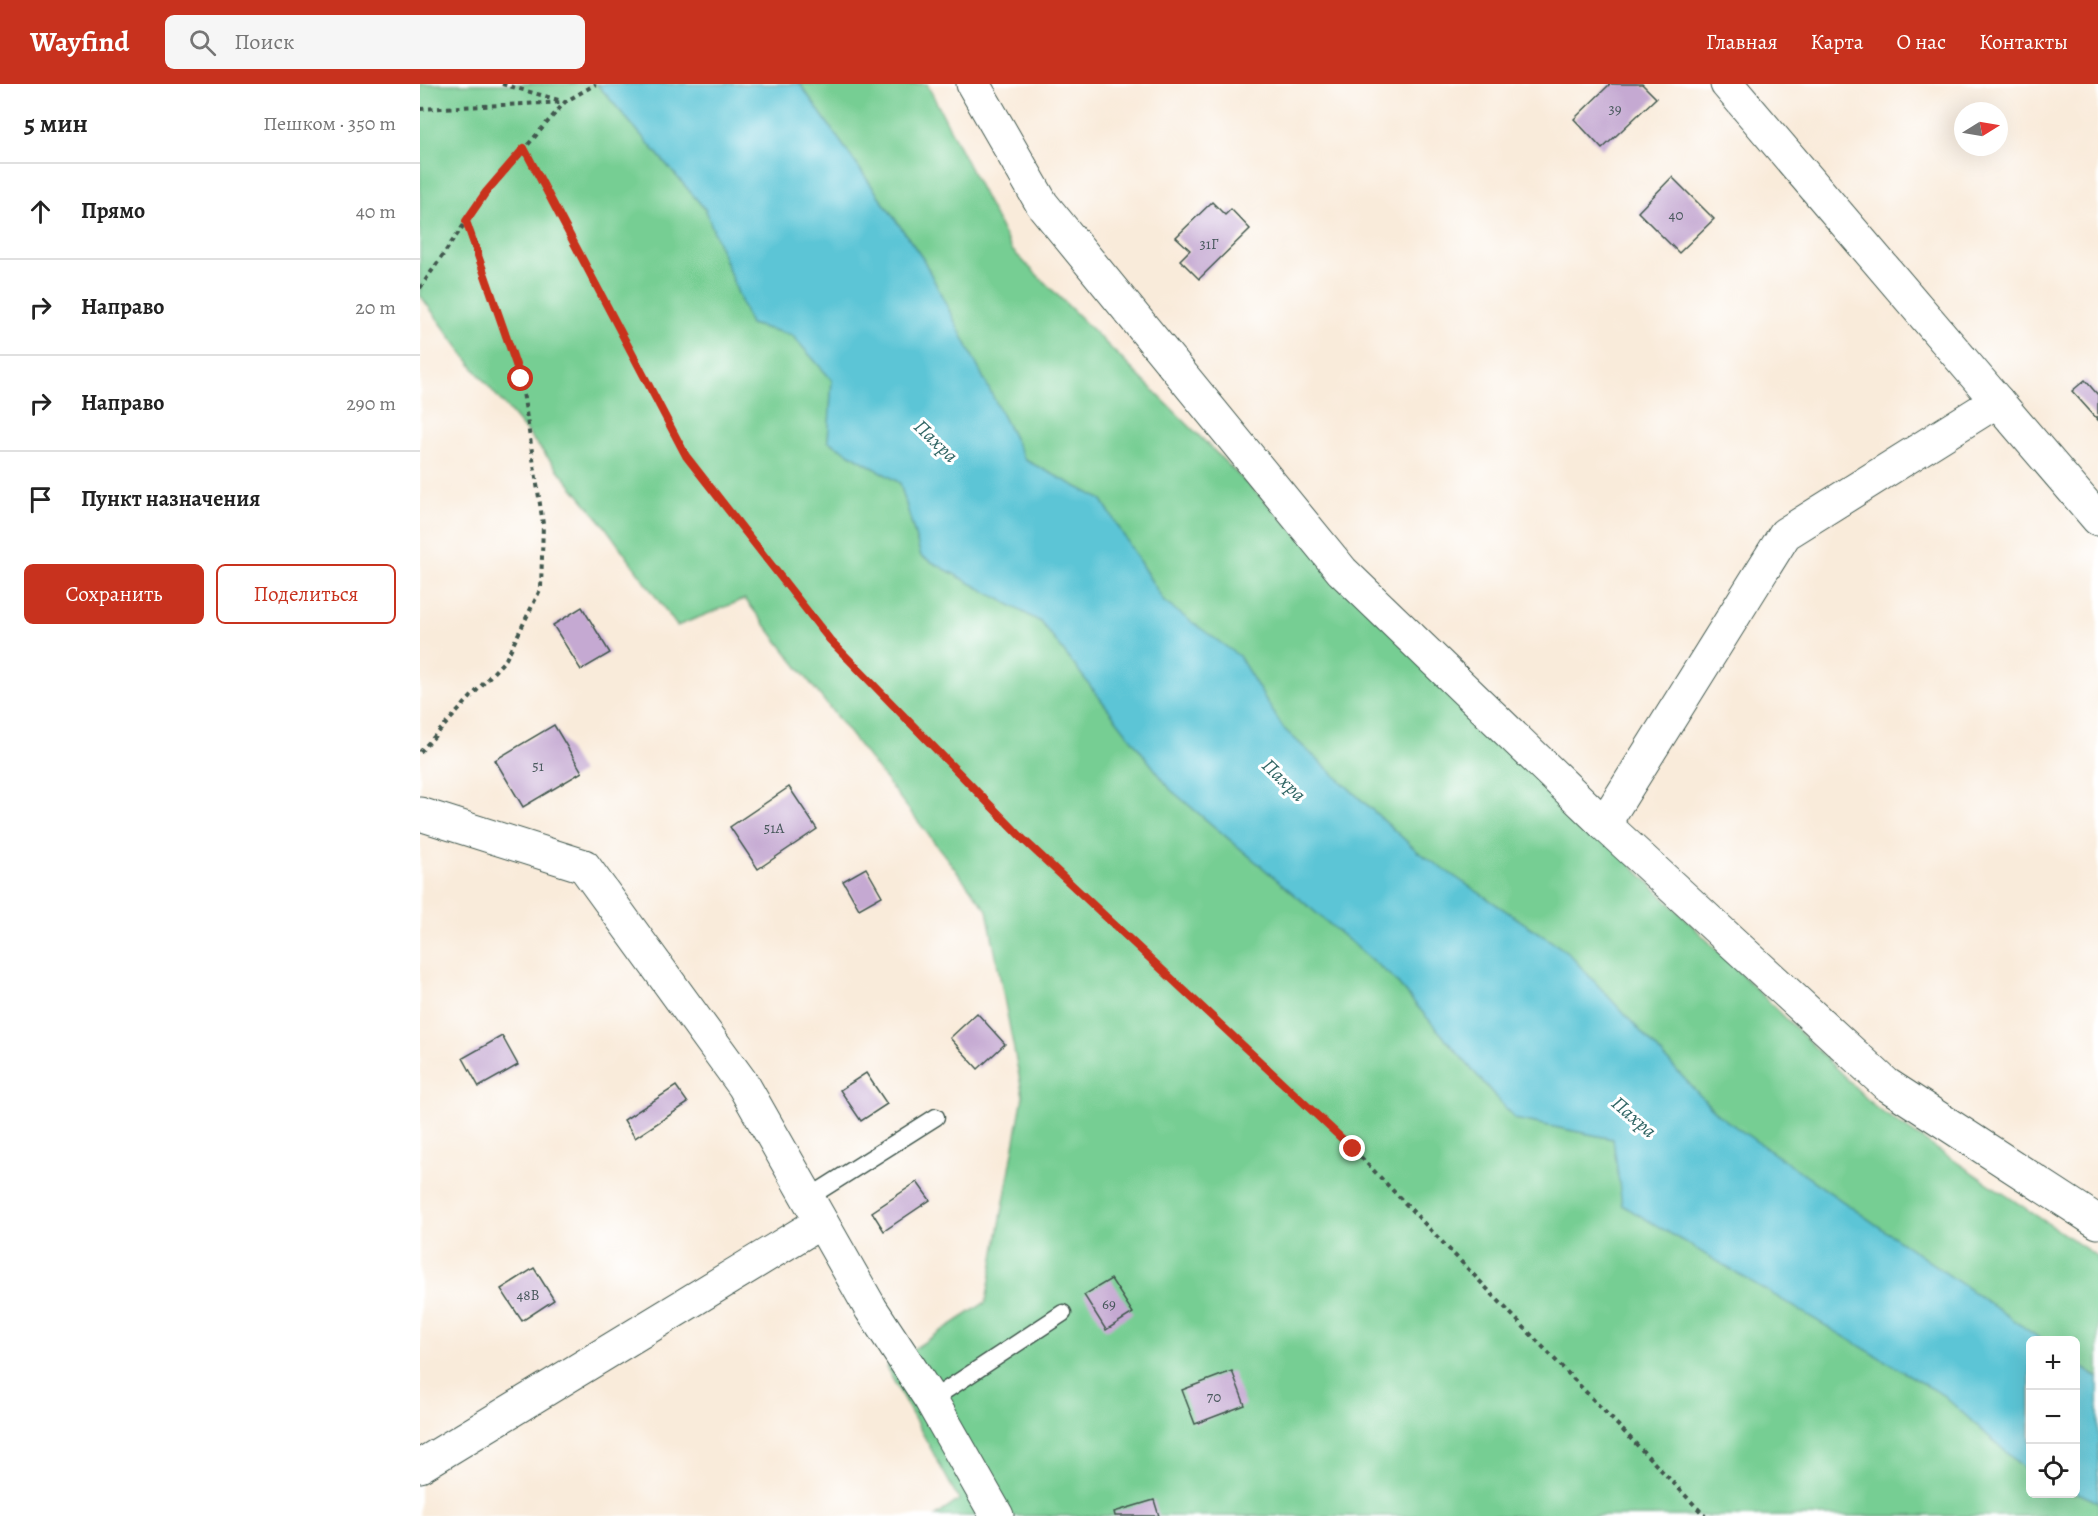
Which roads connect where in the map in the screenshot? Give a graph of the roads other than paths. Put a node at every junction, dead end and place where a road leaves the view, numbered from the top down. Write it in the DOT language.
graph roads {
  1 [pos="973,84"];
  2 [pos="1727,84"];
  3 [pos="1997,401"];
  4 [pos="2098,519"];
  5 [pos="420,814"];
  6 [pos="1604,824"];
  7 [pos="936,1117"];
  8 [pos="814,1210"];
  9 [pos="2098,1222"];
  10 [pos="1063,1313"];
  11 [pos="931,1400"];
  12 [pos="420,1466"];
  13 [pos="993,1514"];
  1 -- 6 [label="street"];
  2 -- 3 [label="street"];
  3 -- 4 [label="street"];
  3 -- 6 [label="street"];
  5 -- 8 [label="street"];
  6 -- 9 [label="street"];
  7 -- 8 [label="lane"];
  8 -- 11 [label="street"];
  8 -- 12 [label="street"];
  10 -- 11 [label="lane"];
  11 -- 13 [label="street"];
}
